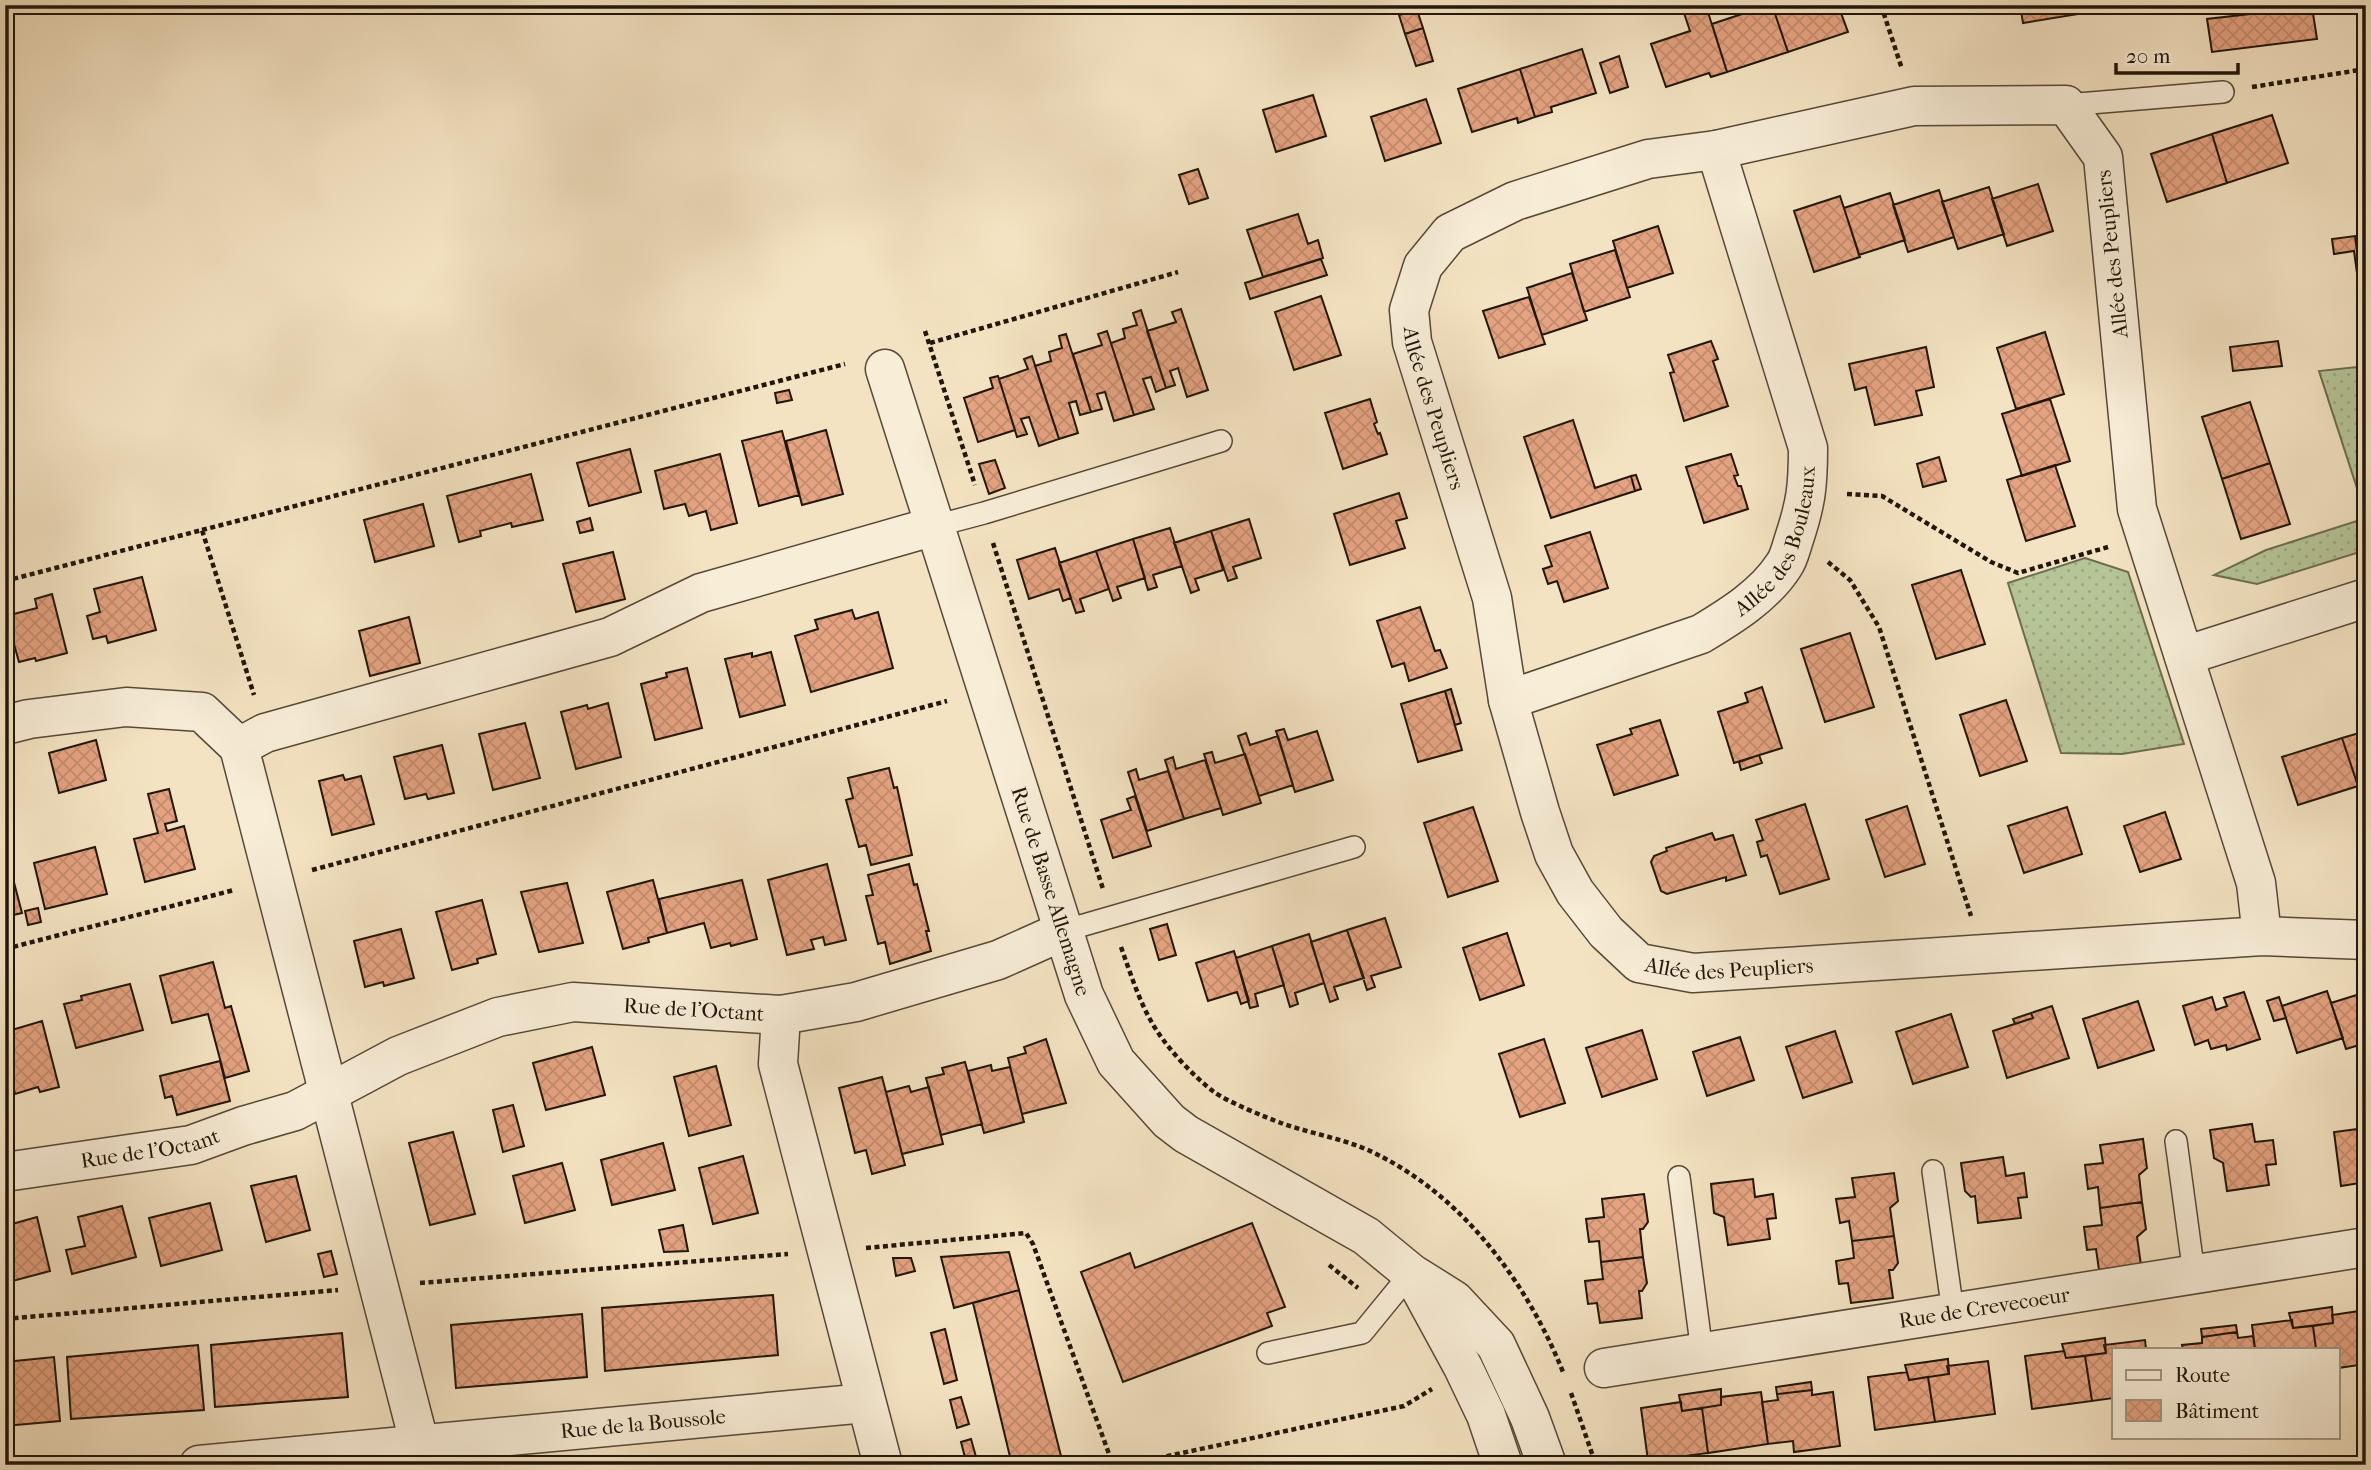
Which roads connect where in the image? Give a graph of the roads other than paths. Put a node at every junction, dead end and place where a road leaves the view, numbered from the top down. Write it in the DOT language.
graph roads {
  1 [pos="2223,92"];
  2 [pos="2066,105"];
  3 [pos="1716,150"];
  4 [pos="885,369"];
  5 [pos="1221,441"];
  6 [pos="935,526"];
  7 [pos="2366,598"];
  8 [pos="2184,656"];
  9 [pos="1508,700"];
  10 [pos="5,725"];
  11 [pos="252,740"];
  12 [pos="1354,847"];
  13 [pos="1063,931"];
  14 [pos="2262,936"];
  15 [pos="2366,940"];
  16 [pos="781,1015"];
  17 [pos="329,1094"];
  18 [pos="2176,1142"];
  19 [pos="1933,1171"];
  20 [pos="5,1172"];
  21 [pos="1679,1177"];
  22 [pos="2366,1247"];
  23 [pos="1411,1273"];
  24 [pos="2194,1274"];
  25 [pos="1953,1312"];
  26 [pos="1702,1352"];
  27 [pos="1268,1353"];
  28 [pos="1604,1368"];
  29 [pos="866,1403"];
  30 [pos="423,1455"];
  31 [pos="199,1465"];
  32 [pos="883,1465"];
  33 [pos="1503,1465"];
  34 [pos="1547,1465"];
  1 -- 2 [label="lane"];
  2 -- 3 [label="street, Allée des Peupliers"];
  2 -- 8 [label="street, Allée des Peupliers"];
  3 -- 9 [label="street, Allée des Bouleaux"];
  3 -- 9 [label="street, Allée des Peupliers"];
  4 -- 6 [label="street, Rue de Basse Allemagne"];
  5 -- 6 [label="lane"];
  6 -- 11 [label="street"];
  6 -- 13 [label="street, Rue de Basse Allemagne"];
  7 -- 8 [label="street"];
  8 -- 14 [label="street, Allée des Peupliers"];
  9 -- 14 [label="street, Allée des Peupliers"];
  10 -- 11 [label="street"];
  11 -- 17 [label="street"];
  12 -- 13 [label="lane"];
  13 -- 16 [label="street, Rue de l'Octant"];
  13 -- 23 [label="street, Rue de Basse Allemagne"];
  14 -- 15 [label="street, Allée des Peupliers"];
  16 -- 17 [label="street, Rue de l'Octant"];
  16 -- 29 [label="street"];
  17 -- 20 [label="street, Rue de l'Octant"];
  17 -- 30 [label="street"];
  18 -- 24 [label="lane"];
  19 -- 25 [label="lane"];
  21 -- 26 [label="lane"];
  22 -- 24 [label="street, Rue de Crevecoeur"];
  23 -- 27 [label="lane"];
  23 -- 33 [label="street, Rue de Basse Allemagne"];
  23 -- 34 [label="street, Rue de Basse Allemagne"];
  24 -- 25 [label="street, Rue de Crevecoeur"];
  25 -- 26 [label="street, Rue de Crevecoeur"];
  26 -- 28 [label="street, Rue de Crevecoeur"];
  29 -- 30 [label="street, Rue de la Boussole"];
  29 -- 32 [label="street"];
  30 -- 31 [label="street, Rue de la Boussole"];
}
